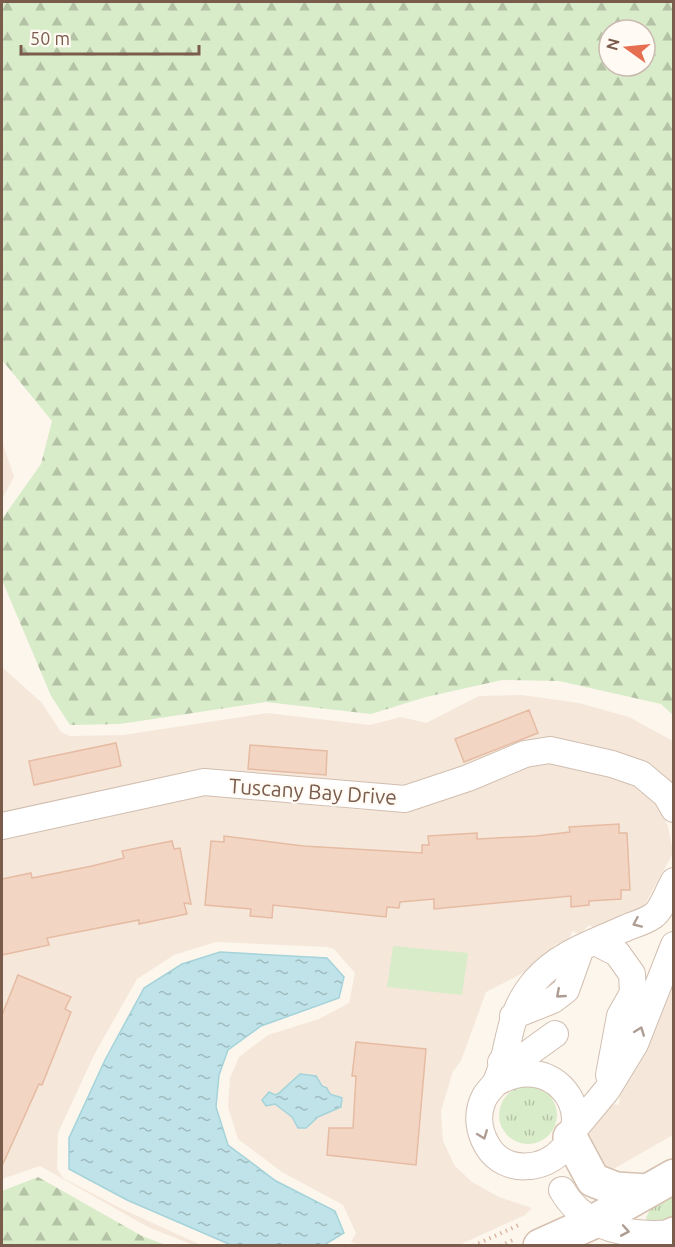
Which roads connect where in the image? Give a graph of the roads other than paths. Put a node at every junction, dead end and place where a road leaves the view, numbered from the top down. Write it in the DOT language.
graph roads {
  1 [pos="674,809"];
  2 [pos="2,826"];
  3 [pos="674,881"];
  4 [pos="588,945"];
  5 [pos="674,945"];
  6 [pos="555,1034"];
  7 [pos="513,1069"];
  8 [pos="607,1090"];
  9 [pos="571,1135"];
  10 [pos="546,1163"];
  11 [pos="592,1180"];
  12 [pos="661,1183"];
  13 [pos="562,1190"];
  14 [pos="588,1234"];
  15 [pos="674,1234"];
  16 [pos="537,1237"];
  17 [pos="652,1245"];
  1 -- 2 [label="street, Tuscany Bay Drive"];
  3 -- 4 [label="street, one-way"];
  4 -- 7 [label="street, one-way"];
  4 -- 8 [label="street"];
  8 -- 5 [label="street, one-way"];
  6 -- 7 [label="street"];
  7 -- 9 [label="street"];
  7 -- 10 [label="street, one-way"];
  8 -- 9 [label="street"];
  9 -- 10 [label="street"];
  9 -- 11 [label="street"];
  10 -- 13 [label="street"];
  11 -- 12 [label="street"];
  11 -- 14 [label="street"];
  12 -- 14 [label="street"];
  13 -- 14 [label="street"];
  13 -- 16 [label="street"];
  14 -- 15 [label="street, one-way"];
  14 -- 16 [label="street"];
  15 -- 17 [label="street"];
}
